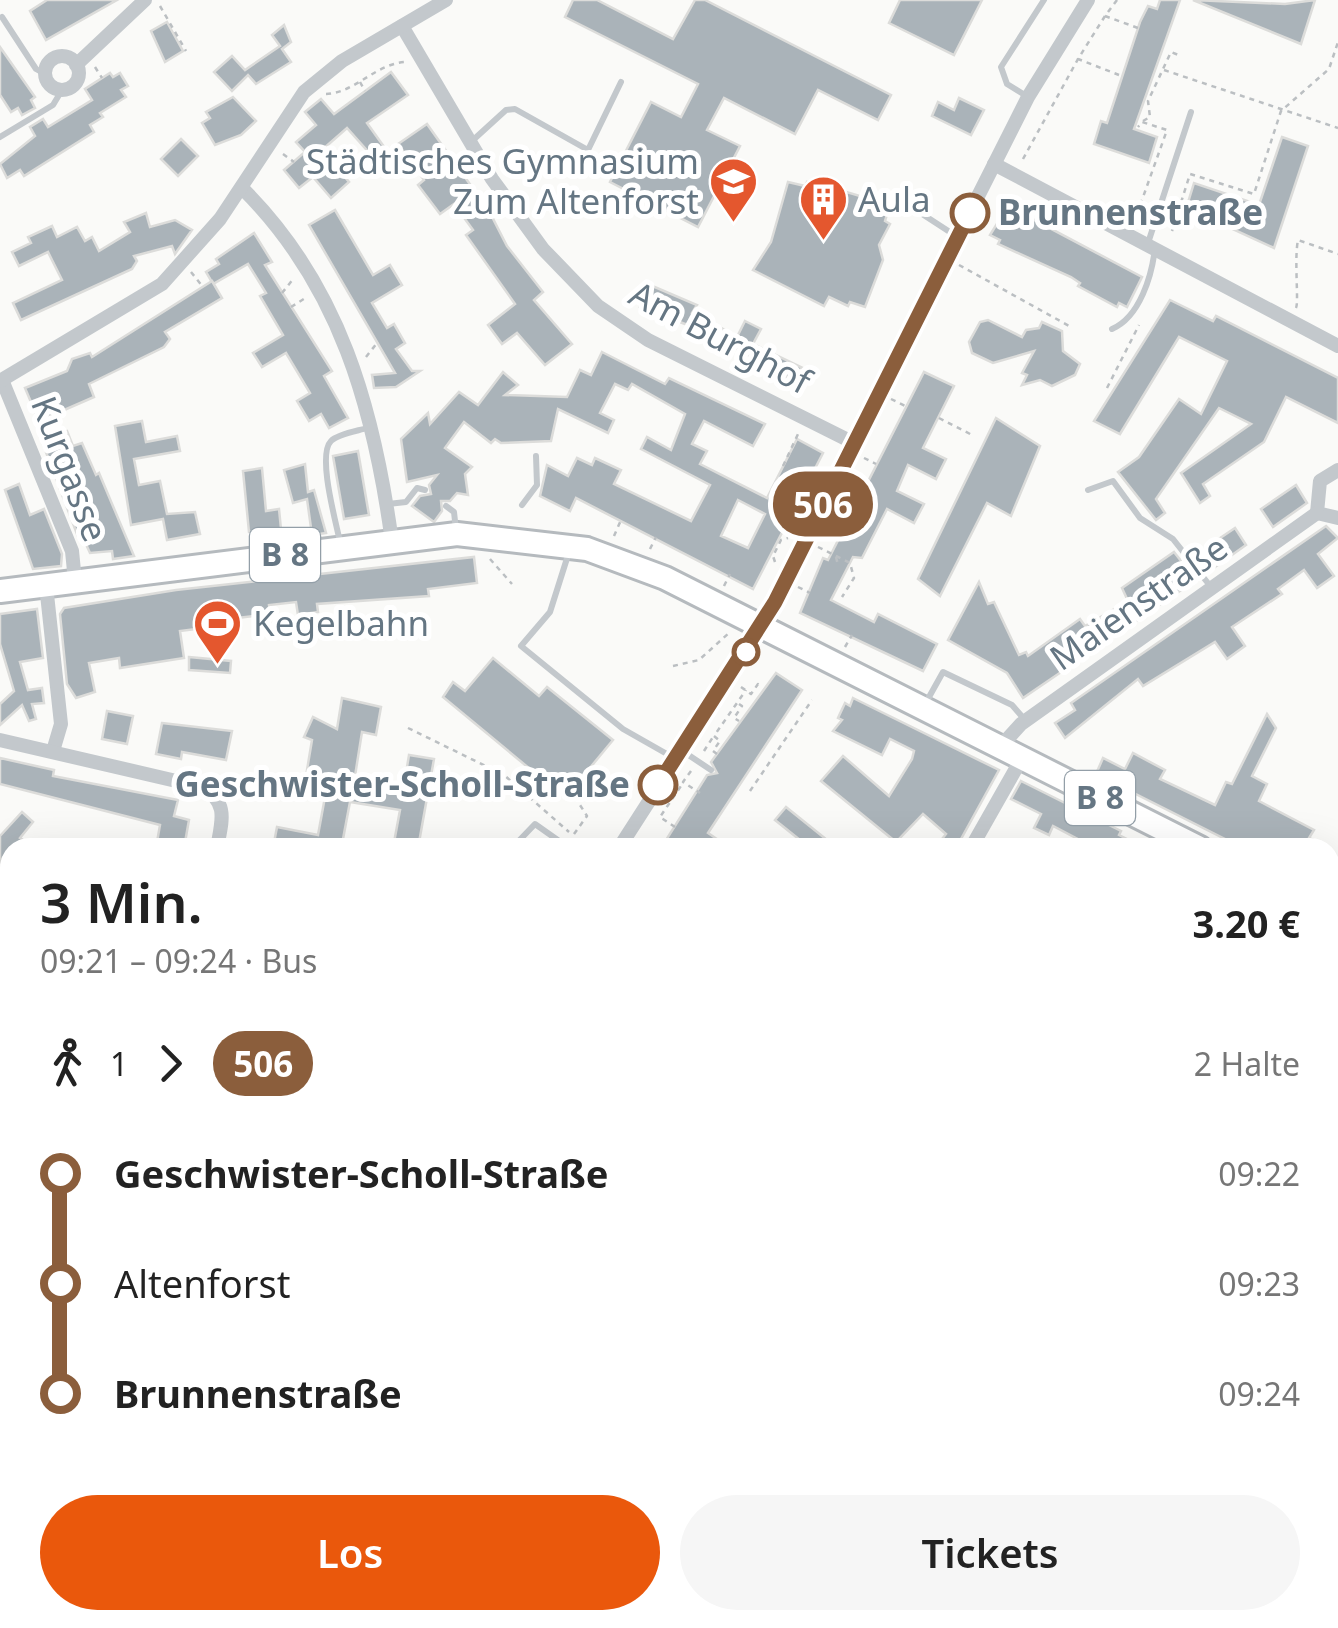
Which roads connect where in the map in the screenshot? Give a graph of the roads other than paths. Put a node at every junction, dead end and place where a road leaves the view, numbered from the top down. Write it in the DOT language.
graph roads {
  1 [pos="145,0"];
  2 [pos="446,0"];
  3 [pos="1044,0"];
  4 [pos="1088,0"];
  5 [pos="2,17"];
  6 [pos="402,26"];
  7 [pos="76,64"];
  8 [pos="45,74"];
  9 [pos="621,82"];
  10 [pos="62,90"];
  11 [pos="1028,98"];
  12 [pos="1191,112"];
  13 [pos="0,137"];
  14 [pos="471,142"];
  15 [pos="994,164"];
  16 [pos="242,188"];
  17 [pos="896,198"];
  18 [pos="958,236"];
  19 [pos="1152,245"];
  20 [pos="1112,329"];
  21 [pos="1338,346"];
  22 [pos="1,380"];
  23 [pos="372,426"];
  24 [pos="852,442"];
  25 [pos="536,456"];
  26 [pos="1338,470"];
  27 [pos="426,490"];
  28 [pos="1088,490"];
  29 [pos="387,504"];
  30 [pos="522,505"];
  31 [pos="446,506"];
  32 [pos="1317,513"];
  33 [pos="1338,518"];
  34 [pos="457,534"];
  35 [pos="392,542"];
  36 [pos="571,546"];
  37 [pos="341,548"];
  38 [pos="75,581"];
  39 [pos="46,585"];
  40 [pos="1212,588"];
  41 [pos="0,591"];
  42 [pos="761,627"];
  43 [pos="924,707"];
  44 [pos="1026,720"];
  45 [pos="0,740"];
  46 [pos="53,751"];
  47 [pos="1012,752"];
  48 [pos="677,754"];
  49 [pos="711,770"];
  50 [pos="219,838"];
  51 [pos="522,838"];
  52 [pos="555,838"];
  53 [pos="626,838"];
  54 [pos="977,838"];
  55 [pos="1177,838"];
  1 -- 7 [label="street"];
  2 -- 6 [label="street"];
  3 -- 11 [label="lane"];
  4 -- 11 [label="street"];
  5 -- 8 [label="lane"];
  6 -- 14 [label="street, Am Burghof"];
  6 -- 16 [label="street"];
  7 -- 8 [label="street"];
  7 -- 10 [label="street"];
  8 -- 10 [label="street"];
  9 -- 14 [label="lane"];
  10 -- 13 [label="lane"];
  11 -- 15 [label="street"];
  12 -- 19 [label="lane"];
  14 -- 24 [label="street, Am Burghof"];
  15 -- 18 [label="street"];
  15 -- 19 [label="street"];
  16 -- 22 [label="street"];
  16 -- 23 [label="street"];
  17 -- 18 [label="lane"];
  18 -- 24 [label="street"];
  19 -- 20 [label="lane"];
  19 -- 21 [label="street"];
  22 -- 38 [label="street, Kurgasse"];
  23 -- 29 [label="street"];
  23 -- 37 [label="lane"];
  24 -- 42 [label="street"];
  25 -- 30 [label="lane"];
  26 -- 32 [label="street"];
  27 -- 29 [label="lane"];
  28 -- 40 [label="lane"];
  29 -- 35 [label="street"];
  31 -- 34 [label="lane"];
  32 -- 33 [label="street"];
  32 -- 40 [label="street, Maienstraße"];
  34 -- 35 [label="main road, B 8"];
  34 -- 36 [label="main road, B 8"];
  35 -- 37 [label="main road, B 8"];
  36 -- 42 [label="main road, B 8"];
  36 -- 48 [label="lane"];
  37 -- 38 [label="main road, B 8"];
  38 -- 39 [label="main road, B 8"];
  39 -- 41 [label="main road, B 8"];
  39 -- 46 [label="street"];
  40 -- 44 [label="street, Maienstraße"];
  42 -- 43 [label="main road, B 8"];
  42 -- 48 [label="street"];
  43 -- 44 [label="lane"];
  43 -- 47 [label="main road, B 8"];
  44 -- 47 [label="street, Maienstraße"];
  45 -- 46 [label="street"];
  46 -- 50 [label="street"];
  47 -- 54 [label="street, Maienstraße"];
  47 -- 55 [label="main road, B 8"];
  48 -- 49 [label="lane"];
  48 -- 53 [label="street"];
  51 -- 52 [label="lane"];
}
